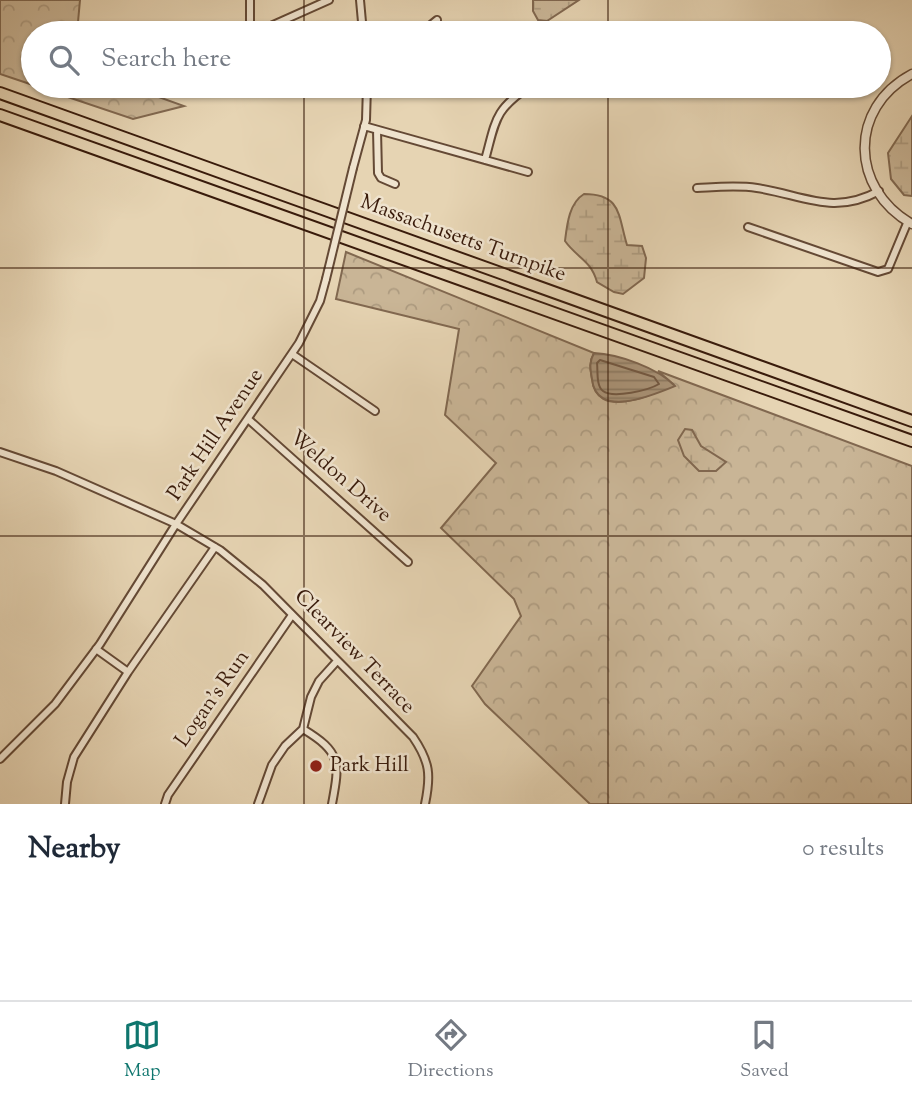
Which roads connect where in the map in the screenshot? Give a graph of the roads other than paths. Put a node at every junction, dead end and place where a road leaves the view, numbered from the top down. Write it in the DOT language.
graph roads {
  1 [pos="250,0"];
  2 [pos="329,0"];
  3 [pos="360,0"];
  4 [pos="252,21"];
  5 [pos="281,21"];
  6 [pos="362,21"];
  7 [pos="912,74"];
  8 [pos="891,88"];
  9 [pos="0,93"];
  10 [pos="366,98"];
  11 [pos="511,98"];
  12 [pos="881,98"];
  13 [pos="0,115"];
  14 [pos="364,126"];
  15 [pos="377,130"];
  16 [pos="485,160"];
  17 [pos="528,172"];
  18 [pos="395,184"];
  19 [pos="696,188"];
  20 [pos="879,191"];
  21 [pos="910,222"];
  22 [pos="748,227"];
  23 [pos="292,354"];
  24 [pos="375,411"];
  25 [pos="248,419"];
  26 [pos="912,421"];
  27 [pos="912,442"];
  28 [pos="0,452"];
  29 [pos="176,524"];
  30 [pos="215,547"];
  31 [pos="408,562"];
  32 [pos="292,615"];
  33 [pos="96,649"];
  34 [pos="337,661"];
  35 [pos="128,672"];
  36 [pos="303,729"];
  37 [pos="0,759"];
  38 [pos="65,804"];
  39 [pos="165,804"];
  40 [pos="258,804"];
  41 [pos="332,804"];
  42 [pos="425,804"];
  1 -- 4 [label="street"];
  2 -- 5 [label="street"];
  3 -- 6 [label="street"];
  7 -- 8 [label="street"];
  9 -- 26 [label="highway, Massachusetts Turnpike"];
  10 -- 14 [label="street, Park Hill Avenue"];
  11 -- 16 [label="street"];
  12 -- 20 [label="street"];
  13 -- 27 [label="highway, Massachusetts Turnpike"];
  14 -- 15 [label="street"];
  14 -- 23 [label="street, Park Hill Avenue, bridge"];
  15 -- 16 [label="street"];
  15 -- 18 [label="street"];
  16 -- 17 [label="street"];
  19 -- 20 [label="street"];
  20 -- 21 [label="street"];
  21 -- 22 [label="street"];
  23 -- 24 [label="street"];
  23 -- 25 [label="street, Park Hill Avenue"];
  25 -- 29 [label="street, Park Hill Avenue"];
  25 -- 31 [label="street, Weldon Drive"];
  28 -- 29 [label="street, Clearview Terrace"];
  29 -- 30 [label="street, Clearview Terrace"];
  29 -- 33 [label="street, Park Hill Avenue"];
  30 -- 32 [label="street, Clearview Terrace"];
  30 -- 35 [label="street"];
  32 -- 34 [label="street, Clearview Terrace"];
  32 -- 39 [label="street, Logan's Run"];
  33 -- 35 [label="street"];
  33 -- 37 [label="street, Park Hill Avenue"];
  34 -- 36 [label="street"];
  34 -- 42 [label="street, Clearview Terrace"];
  35 -- 38 [label="street"];
  36 -- 40 [label="street"];
  36 -- 41 [label="street"];
}
